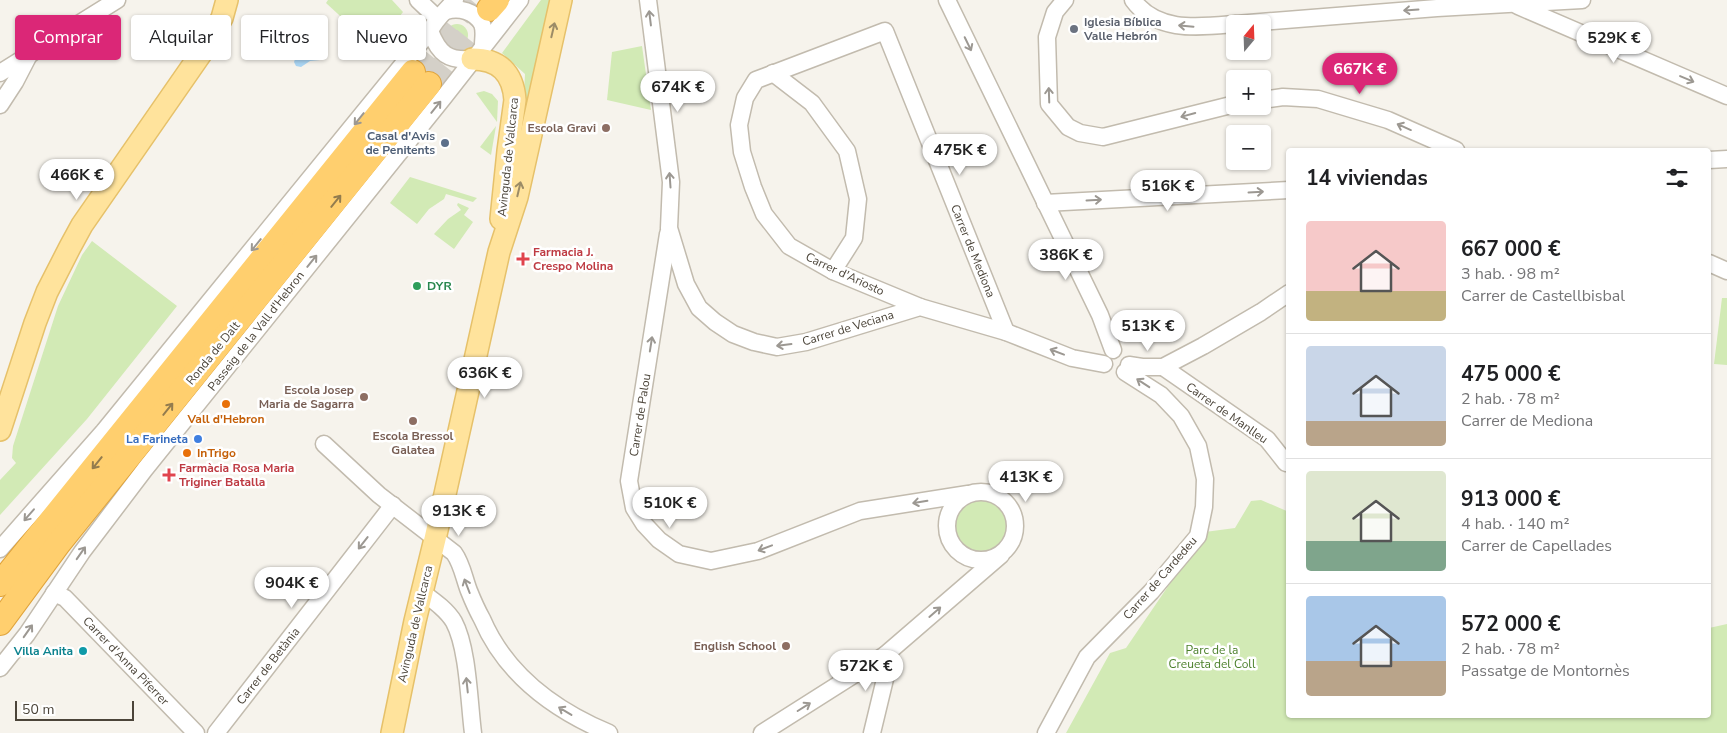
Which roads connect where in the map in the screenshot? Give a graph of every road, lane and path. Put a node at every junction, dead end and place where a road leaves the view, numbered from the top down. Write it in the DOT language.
graph roads {
  1 [pos="117,0"];
  2 [pos="227,0"];
  3 [pos="418,0"];
  4 [pos="520,0"];
  5 [pos="561,0"];
  6 [pos="648,0"];
  7 [pos="947,0"];
  8 [pos="1065,0"];
  9 [pos="1133,0"];
  10 [pos="1582,0"];
  11 [pos="1514,4"];
  12 [pos="94,15"];
  13 [pos="442,15"];
  14 [pos="1271,21"];
  15 [pos="1226,25"];
  16 [pos="885,31"];
  17 [pos="478,52"];
  18 [pos="23,60"];
  19 [pos="28,60"];
  20 [pos="0,73"];
  21 [pos="773,73"];
  22 [pos="1727,96"];
  23 [pos="1271,99"];
  24 [pos="0,104"];
  25 [pos="1226,106"];
  26 [pos="1451,148"];
  27 [pos="1727,159"];
  28 [pos="1711,160"];
  29 [pos="1286,190"];
  30 [pos="1045,203"];
  31 [pos="669,228"];
  32 [pos="499,252"];
  33 [pos="1711,263"];
  34 [pos="1727,270"];
  35 [pos="833,271"];
  36 [pos="1286,295"];
  37 [pos="920,307"];
  38 [pos="1006,332"];
  39 [pos="1108,357"];
  40 [pos="1127,368"];
  41 [pos="1163,368"];
  42 [pos="0,430"];
  43 [pos="324,444"];
  44 [pos="1286,463"];
  45 [pos="968,494"];
  46 [pos="393,505"];
  47 [pos="435,538"];
  48 [pos="0,548"];
  49 [pos="1001,555"];
  50 [pos="0,584"];
  51 [pos="54,593"];
  52 [pos="422,593"];
  53 [pos="0,623"];
  54 [pos="885,654"];
  55 [pos="0,668"];
  56 [pos="196,733"];
  57 [pos="216,733"];
  58 [pos="392,733"];
  59 [pos="472,733"];
  60 [pos="609,733"];
  61 [pos="762,733"];
  62 [pos="872,733"];
  63 [pos="1046,733"];
  1 -- 12 [label="street"];
  2 -- 42 [label="main road"];
  3 -- 13 [label="street"];
  4 -- 17 [label="street, Passeig de la Vall d'Hebron"];
  32 -- 5 [label="main road, Avinguda de Vallcarca, one-way"];
  31 -- 6 [label="street, Carrer de Veciana, one-way"];
  7 -- 30 [label="street, one-way"];
  25 -- 8 [label="street, one-way"];
  15 -- 9 [label="street, one-way"];
  10 -- 11 [label="street"];
  11 -- 14 [label="street, one-way"];
  11 -- 22 [label="street, one-way"];
  13 -- 17 [label="street"];
  13 -- 17 [label="street"];
  13 -- 48 [label="street, one-way"];
  16 -- 21 [label="street, Carrer d'Ariosto"];
  16 -- 38 [label="street, Carrer de Mediona"];
  17 -- 32 [label="main road, Avinguda de Vallcarca"];
  51 -- 17 [label="street, Passeig de la Vall d'Hebron, one-way"];
  18 -- 20 [label="street"];
  19 -- 24 [label="street"];
  21 -- 35 [label="street"];
  21 -- 35 [label="street, Carrer d'Ariosto"];
  26 -- 23 [label="street, one-way"];
  27 -- 28 [label="street"];
  30 -- 29 [label="street, one-way"];
  30 -- 39 [label="street"];
  37 -- 31 [label="street, Carrer de Veciana, one-way"];
  45 -- 31 [label="street, Carrer de Palou, one-way"];
  32 -- 47 [label="main road, Avinguda de Vallcarca"];
  33 -- 34 [label="street"];
  35 -- 37 [label="street, Carrer d'Ariosto"];
  36 -- 41 [label="street"];
  37 -- 38 [label="street"];
  39 -- 38 [label="street, one-way"];
  39 -- 40 [label="street"];
  40 -- 41 [label="street"];
  63 -- 40 [label="street, Carrer de Cardedeu, one-way"];
  41 -- 44 [label="street, Carrer de Manlleu"];
  43 -- 46 [label="street"];
  45 -- 49 [label="street"];
  45 -- 49 [label="street"];
  46 -- 47 [label="street"];
  46 -- 57 [label="street, Carrer de Betània, one-way"];
  47 -- 52 [label="main road, Avinguda de Vallcarca"];
  60 -- 47 [label="street, one-way"];
  54 -- 49 [label="street, one-way"];
  53 -- 50 [label="highway, Ronda de Dalt, one-way"];
  55 -- 51 [label="street, Passeig de la Vall d'Hebron, one-way"];
  51 -- 56 [label="street, Carrer d'Anna Piferrer"];
  52 -- 58 [label="main road, Avinguda de Vallcarca"];
  59 -- 52 [label="street, one-way"];
  61 -- 54 [label="street, one-way"];
  54 -- 62 [label="street"];
}
